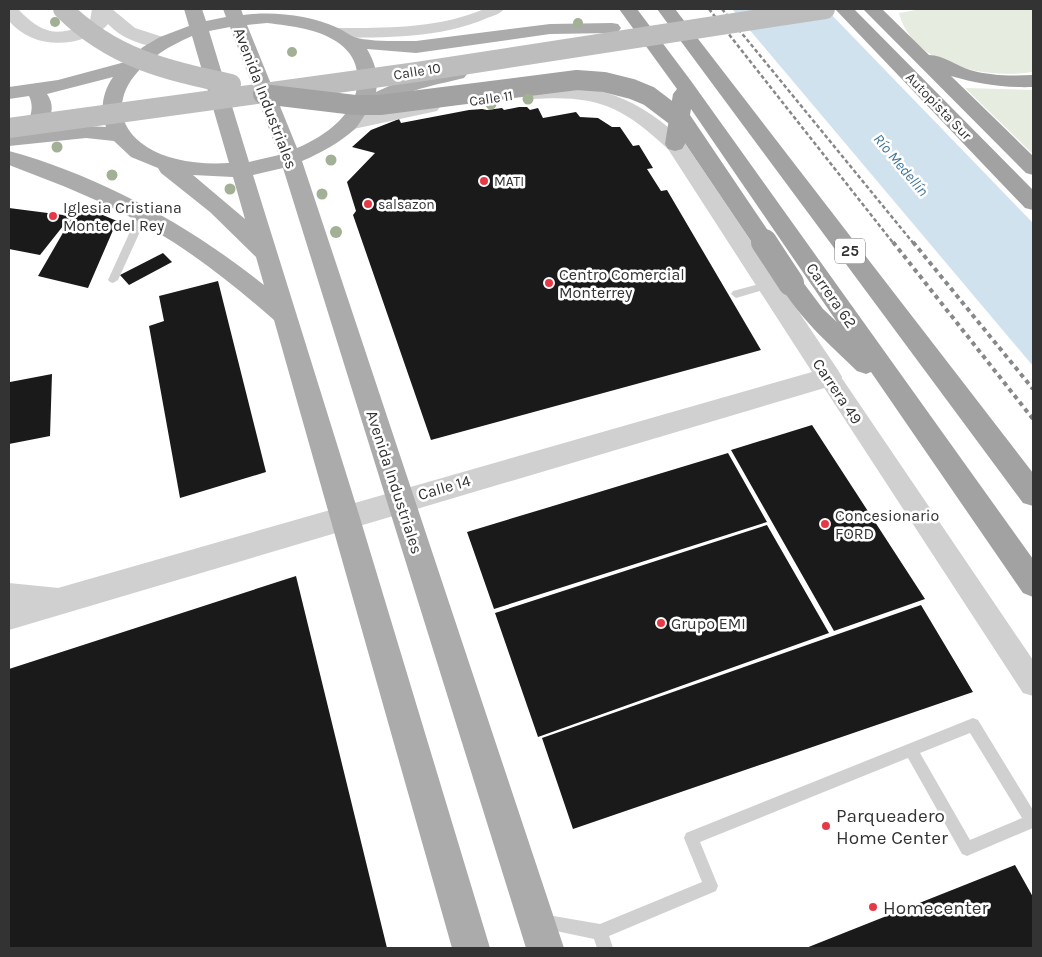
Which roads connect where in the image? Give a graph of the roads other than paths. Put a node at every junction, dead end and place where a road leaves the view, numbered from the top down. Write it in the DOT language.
graph roads {
  1 [pos="63,9"];
  2 [pos="101,9"];
  3 [pos="193,9"];
  4 [pos="276,9"];
  5 [pos="496,9"];
  6 [pos="628,9"];
  7 [pos="666,9"];
  8 [pos="731,9"];
  9 [pos="825,9"];
  10 [pos="844,9"];
  11 [pos="872,9"];
  12 [pos="9,10"];
  13 [pos="234,14"];
  14 [pos="296,20"];
  15 [pos="199,28"];
  16 [pos="617,35"];
  17 [pos="342,38"];
  18 [pos="902,40"];
  19 [pos="162,43"];
  20 [pos="130,67"];
  21 [pos="1033,82"];
  22 [pos="231,84"];
  23 [pos="684,85"];
  24 [pos="34,90"];
  25 [pos="9,93"];
  26 [pos="263,94"];
  27 [pos="633,109"];
  28 [pos="9,110"];
  29 [pos="355,116"];
  30 [pos="13,135"];
  31 [pos="120,135"];
  32 [pos="675,144"];
  33 [pos="9,158"];
  34 [pos="291,158"];
  35 [pos="158,162"];
  36 [pos="1033,168"];
  37 [pos="241,170"];
  38 [pos="1033,203"];
  39 [pos="143,214"];
  40 [pos="266,253"];
  41 [pos="113,280"];
  42 [pos="779,285"];
  43 [pos="736,294"];
  44 [pos="285,316"];
  45 [pos="828,377"];
  46 [pos="907,402"];
  47 [pos="1033,494"];
  48 [pos="402,500"];
  49 [pos="346,518"];
  50 [pos="1033,582"];
  51 [pos="9,595"];
  52 [pos="61,600"];
  53 [pos="9,616"];
  54 [pos="1033,683"];
  55 [pos="911,750"];
  56 [pos="1033,820"];
  57 [pos="600,932"];
  58 [pos="541,935"];
  59 [pos="470,948"];
  60 [pos="605,948"];
  1 -- 22 [label="main road, bridge"];
  2 -- 12 [label="street"];
  2 -- 19 [label="street"];
  3 -- 15 [label="main road"];
  4 -- 14 [label="main road"];
  5 -- 17 [label="street"];
  6 -- 23 [label="highway, Carrera 62 / 25"];
  7 -- 47 [label="highway, 25"];
  8 -- 16 [label="main road, Calle 10"];
  9 -- 16 [label="main road, Calle 10, bridge"];
  10 -- 38 [label="highway, Autopista Sur"];
  11 -- 18 [label="highway, Autopista Sur"];
  13 -- 14 [label="main road"];
  13 -- 15 [label="main road"];
  13 -- 34 [label="main road, Avenida Industriales"];
  14 -- 17 [label="main road"];
  15 -- 19 [label="main road"];
  15 -- 37 [label="main road"];
  16 -- 17 [label="main road"];
  16 -- 22 [label="main road, Calle 10"];
  16 -- 26 [label="main road, Calle 10, bridge"];
  16 -- 29 [label="main road, bridge"];
  17 -- 29 [label="main road"];
  18 -- 21 [label="highway"];
  18 -- 36 [label="highway, Autopista Sur"];
  19 -- 20 [label="main road"];
  20 -- 24 [label="main road"];
  20 -- 31 [label="main road"];
  22 -- 28 [label="main road, Calle 10"];
  23 -- 32 [label="highway"];
  23 -- 46 [label="highway, Carrera 62 / 25"];
  24 -- 25 [label="main road"];
  24 -- 30 [label="main road"];
  26 -- 30 [label="main road, Calle 10, bridge"];
  26 -- 42 [label="highway, bridge"];
  27 -- 29 [label="street, Calle 11"];
  27 -- 32 [label="street, Carrera 49"];
  29 -- 34 [label="main road"];
  30 -- 31 [label="main road"];
  31 -- 35 [label="main road"];
  32 -- 42 [label="street, Carrera 49"];
  33 -- 39 [label="main road"];
  34 -- 37 [label="main road"];
  34 -- 48 [label="main road, Avenida Industriales"];
  35 -- 37 [label="main road"];
  35 -- 40 [label="main road"];
  37 -- 40 [label="main road"];
  39 -- 41 [label="lane"];
  39 -- 44 [label="main road"];
  40 -- 44 [label="main road"];
  42 -- 43 [label="lane"];
  42 -- 45 [label="street, Carrera 49"];
  42 -- 46 [label="highway"];
  44 -- 49 [label="main road"];
  45 -- 48 [label="street, Calle 14"];
  45 -- 54 [label="street, Carrera 49"];
  46 -- 50 [label="highway, Carrera 62 / 25"];
  48 -- 49 [label="street, Calle 14"];
  48 -- 58 [label="main road, Avenida Industriales"];
  49 -- 52 [label="street, Calle 14"];
  49 -- 59 [label="main road"];
  51 -- 52 [label="street, Calle 14"];
  52 -- 53 [label="street, Calle 14"];
  55 -- 56 [label="lane"];
  55 -- 56 [label="lane"];
  55 -- 57 [label="lane"];
  57 -- 58 [label="lane"];
  57 -- 60 [label="lane"];
}
